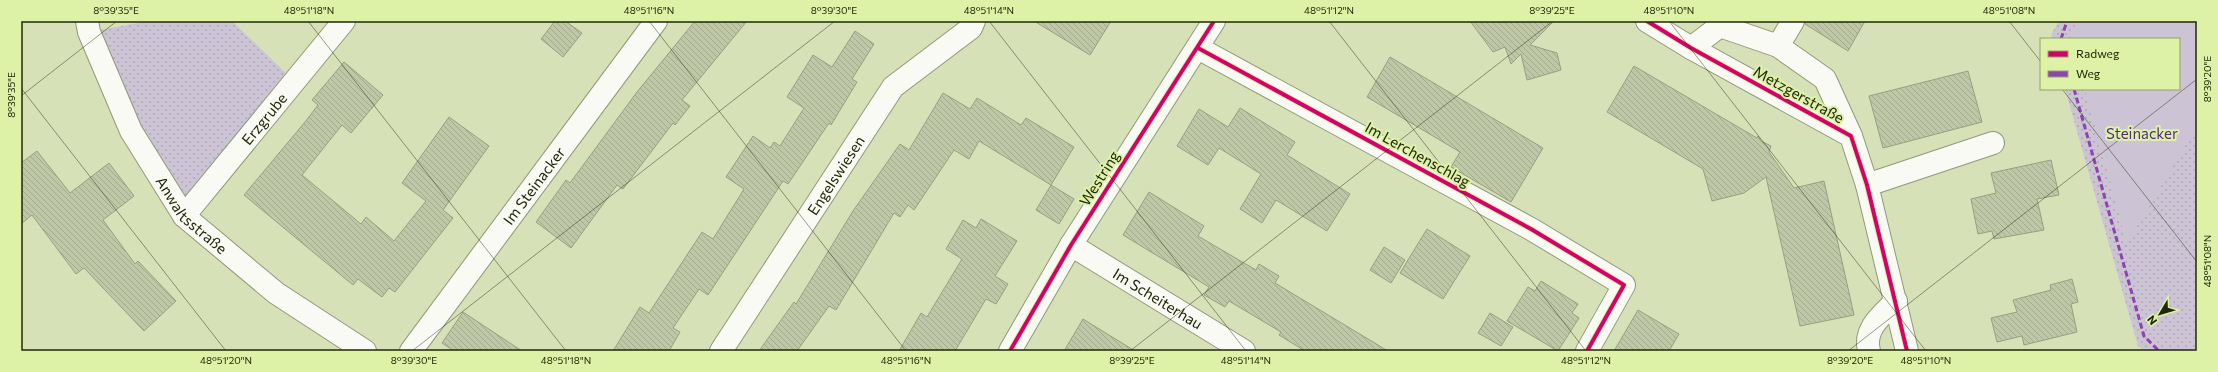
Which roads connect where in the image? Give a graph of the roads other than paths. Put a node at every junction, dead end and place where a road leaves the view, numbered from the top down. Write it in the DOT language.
graph roads {
  1 [pos="87,21"];
  2 [pos="344,21"];
  3 [pos="656,21"];
  4 [pos="974,21"];
  5 [pos="1214,21"];
  6 [pos="1647,21"];
  7 [pos="1793,21"];
  8 [pos="1778,46"];
  9 [pos="1198,48"];
  10 [pos="1691,48"];
  11 [pos="1851,136"];
  12 [pos="1993,143"];
  13 [pos="1867,185"];
  14 [pos="184,216"];
  15 [pos="1071,245"];
  16 [pos="1896,302"];
  17 [pos="365,351"];
  18 [pos="411,351"];
  19 [pos="721,351"];
  20 [pos="1010,351"];
  21 [pos="1244,351"];
  22 [pos="1586,351"];
  23 [pos="1869,351"];
  24 [pos="1907,351"];
  1 -- 14 [label="street, Anwaltsstraße"];
  2 -- 14 [label="street, Erzgrube"];
  3 -- 18 [label="street, Im Steinacker"];
  4 -- 19 [label="street, Engelswiesen"];
  5 -- 9 [label="street, Westring"];
  6 -- 10 [label="street, Metzgerstraße"];
  7 -- 8 [label="street, Metzgerstraße"];
  8 -- 10 [label="street, Metzgerstraße"];
  8 -- 11 [label="street, Metzgerstraße"];
  9 -- 15 [label="street, Westring"];
  9 -- 22 [label="street, Im Lerchenschlag"];
  10 -- 11 [label="street, Metzgerstraße"];
  11 -- 13 [label="street, Metzgerstraße"];
  12 -- 13 [label="street"];
  13 -- 16 [label="street, Metzgerstraße"];
  14 -- 17 [label="street, Anwaltsstraße"];
  15 -- 20 [label="street, Westring"];
  15 -- 21 [label="street, Im Scheiterhau"];
  16 -- 23 [label="street"];
  16 -- 24 [label="street, Metzgerstraße"];
}
